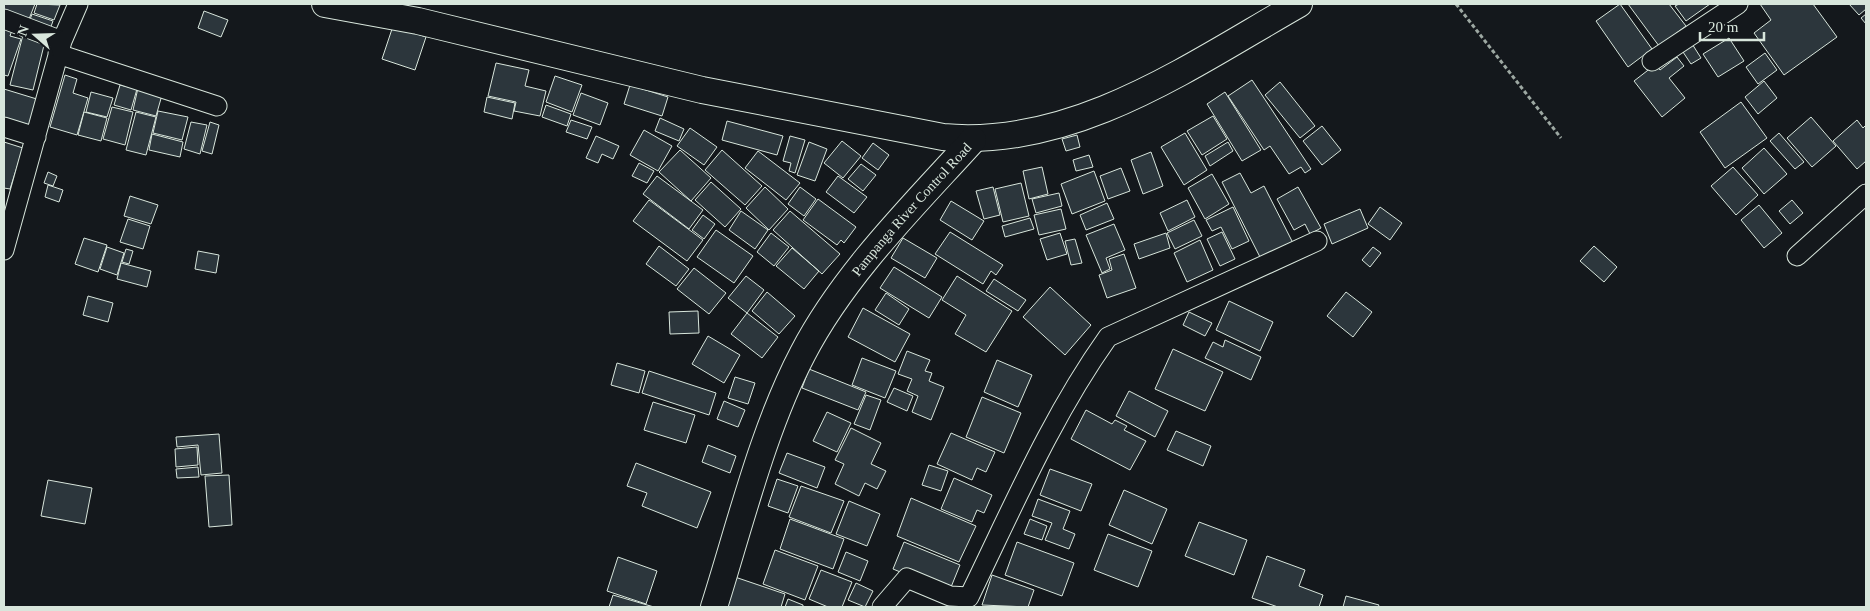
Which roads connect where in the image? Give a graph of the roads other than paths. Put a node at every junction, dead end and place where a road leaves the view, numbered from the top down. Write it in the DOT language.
graph roads {
  1 [pos="78,4"];
  2 [pos="325,4"];
  3 [pos="1299,4"];
  4 [pos="1738,4"];
  5 [pos="4,18"];
  6 [pos="60,48"];
  7 [pos="1652,61"];
  8 [pos="217,106"];
  9 [pos="4,127"];
  10 [pos="36,137"];
  11 [pos="973,140"];
  12 [pos="1866,194"];
  13 [pos="1317,242"];
  14 [pos="4,250"];
  15 [pos="1797,256"];
  16 [pos="714,607"];
  17 [pos="882,607"];
  1 -- 6 [label="street"];
  2 -- 11 [label="main road"];
  3 -- 11 [label="main road, Pampanga River Control Road"];
  4 -- 7 [label="street"];
  5 -- 6 [label="street"];
  6 -- 8 [label="street"];
  6 -- 10 [label="street"];
  9 -- 10 [label="street"];
  10 -- 14 [label="street"];
  11 -- 16 [label="main road, Pampanga River Control Road"];
  12 -- 15 [label="street"];
  13 -- 17 [label="street"];
}
